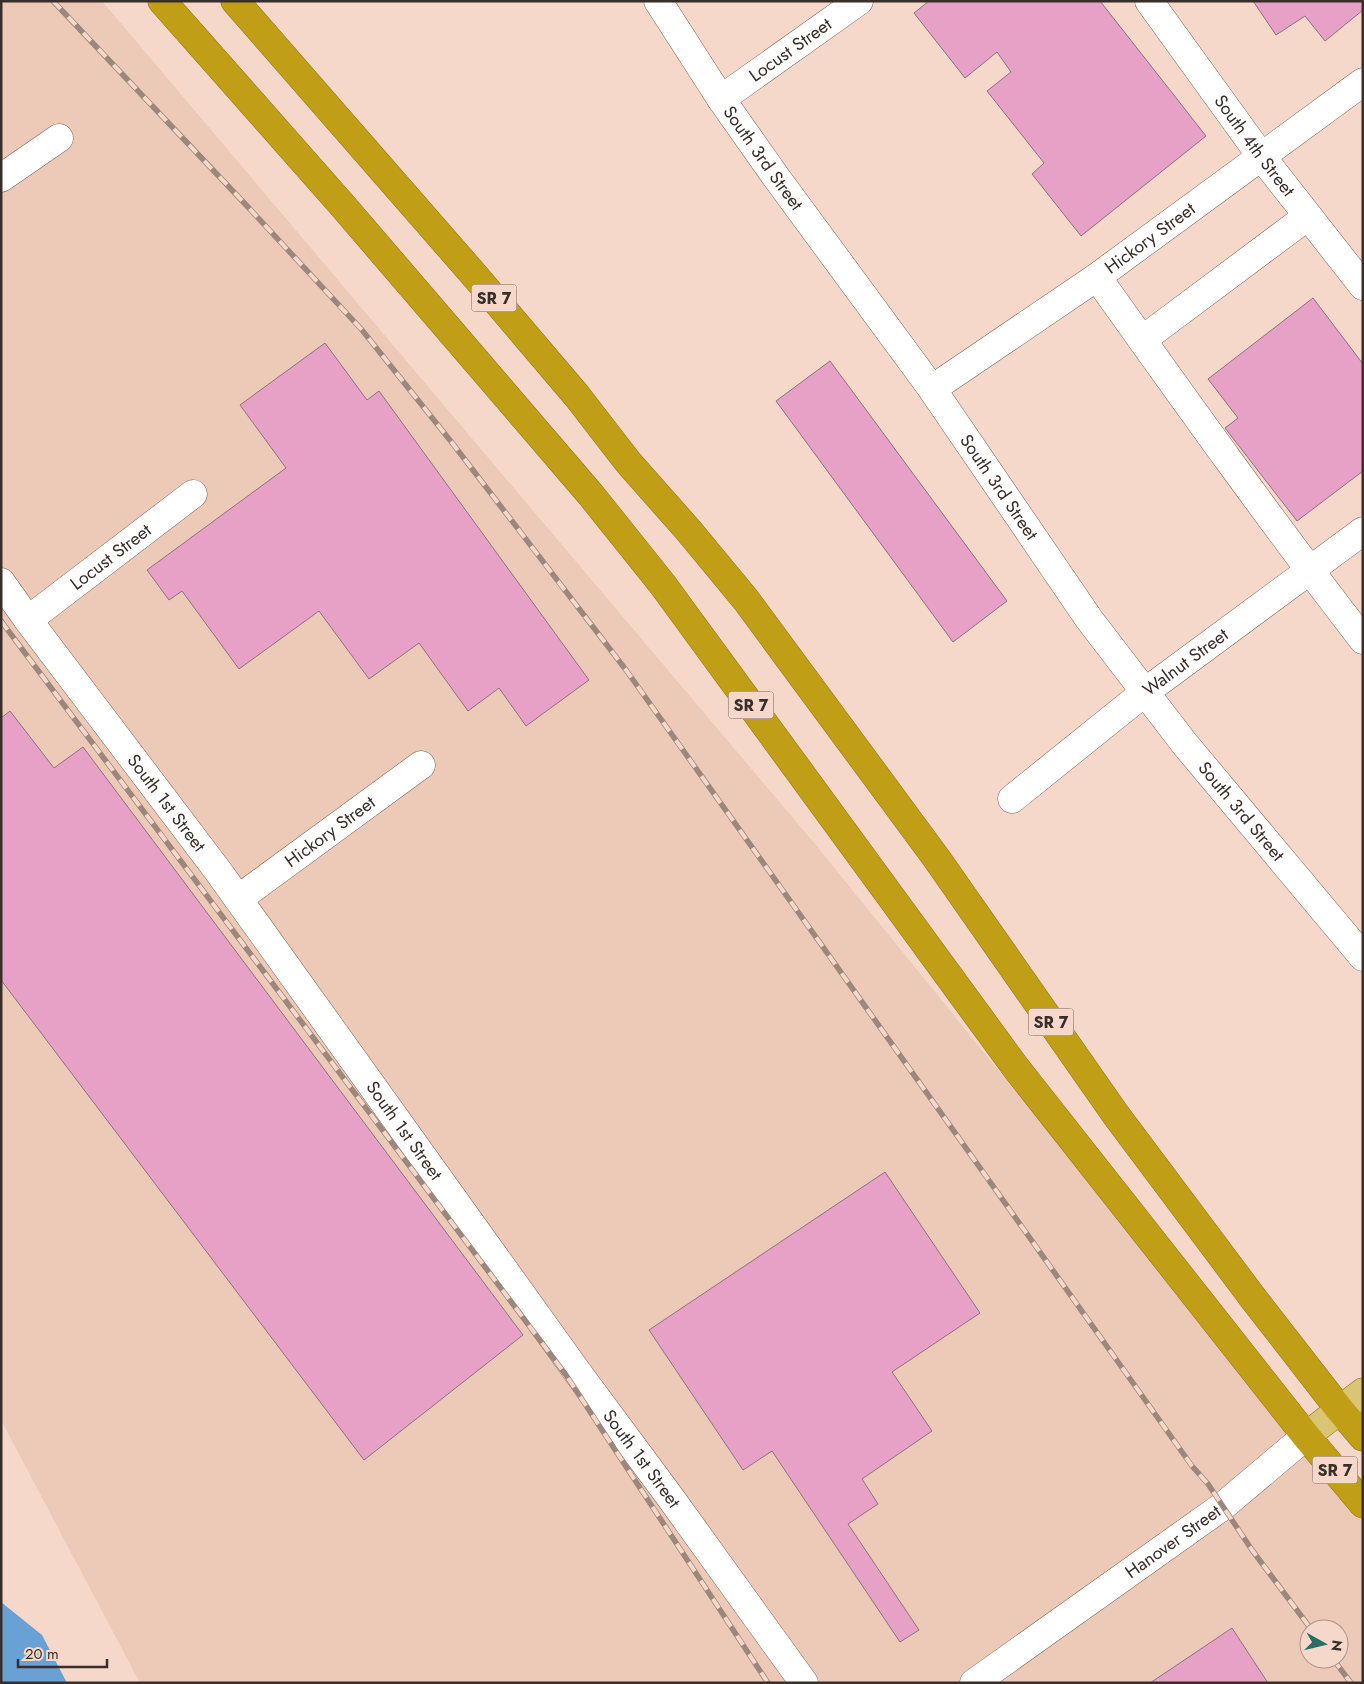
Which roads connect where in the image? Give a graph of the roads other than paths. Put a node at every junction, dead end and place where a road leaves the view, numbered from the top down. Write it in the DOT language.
graph roads {
  1 [pos="162,1"];
  2 [pos="235,1"];
  3 [pos="658,1"];
  4 [pos="859,1"];
  5 [pos="1149,1"];
  6 [pos="1363,82"];
  7 [pos="721,99"];
  8 [pos="59,138"];
  9 [pos="1261,156"];
  10 [pos="1,178"];
  11 [pos="1308,216"];
  12 [pos="1097,277"];
  13 [pos="1363,286"];
  14 [pos="1142,340"];
  15 [pos="932,389"];
  16 [pos="193,494"];
  17 [pos="1363,531"];
  18 [pos="1309,571"];
  19 [pos="1,582"];
  20 [pos="28,620"];
  21 [pos="1363,640"];
  22 [pos="1145,692"];
  23 [pos="421,765"];
  24 [pos="1012,799"];
  25 [pos="238,899"];
  26 [pos="1363,957"];
  27 [pos="1363,1392"];
  28 [pos="1340,1410"];
  29 [pos="1306,1436"];
  30 [pos="1363,1437"];
  31 [pos="1363,1504"];
  32 [pos="804,1683"];
  33 [pos="974,1683"];
  1 -- 29 [label="highway, SR 7"];
  2 -- 28 [label="highway, SR 7"];
  3 -- 7 [label="street, South 3rd Street"];
  4 -- 7 [label="street, Locust Street"];
  5 -- 9 [label="street, South 4th Street"];
  6 -- 9 [label="street, Hickory Street"];
  7 -- 15 [label="street, South 3rd Street"];
  8 -- 10 [label="street"];
  9 -- 11 [label="street, South 4th Street"];
  9 -- 12 [label="street, Hickory Street"];
  11 -- 13 [label="street, South 4th Street"];
  11 -- 14 [label="street"];
  12 -- 14 [label="street"];
  12 -- 15 [label="street, Hickory Street"];
  14 -- 18 [label="street"];
  15 -- 22 [label="street, South 3rd Street"];
  16 -- 20 [label="street, Locust Street"];
  17 -- 18 [label="street, Walnut Street"];
  18 -- 21 [label="street"];
  18 -- 22 [label="street, Walnut Street"];
  19 -- 20 [label="street, South 1st Street"];
  20 -- 25 [label="street, South 1st Street"];
  22 -- 24 [label="street, Walnut Street"];
  22 -- 26 [label="street, South 3rd Street"];
  23 -- 25 [label="street, Hickory Street"];
  25 -- 32 [label="street, South 1st Street"];
  27 -- 28 [label="main road, Hanover Street"];
  28 -- 29 [label="main road, Hanover Street"];
  28 -- 30 [label="highway, SR 7"];
  29 -- 31 [label="highway, SR 7"];
  29 -- 33 [label="street, Hanover Street"];
}
